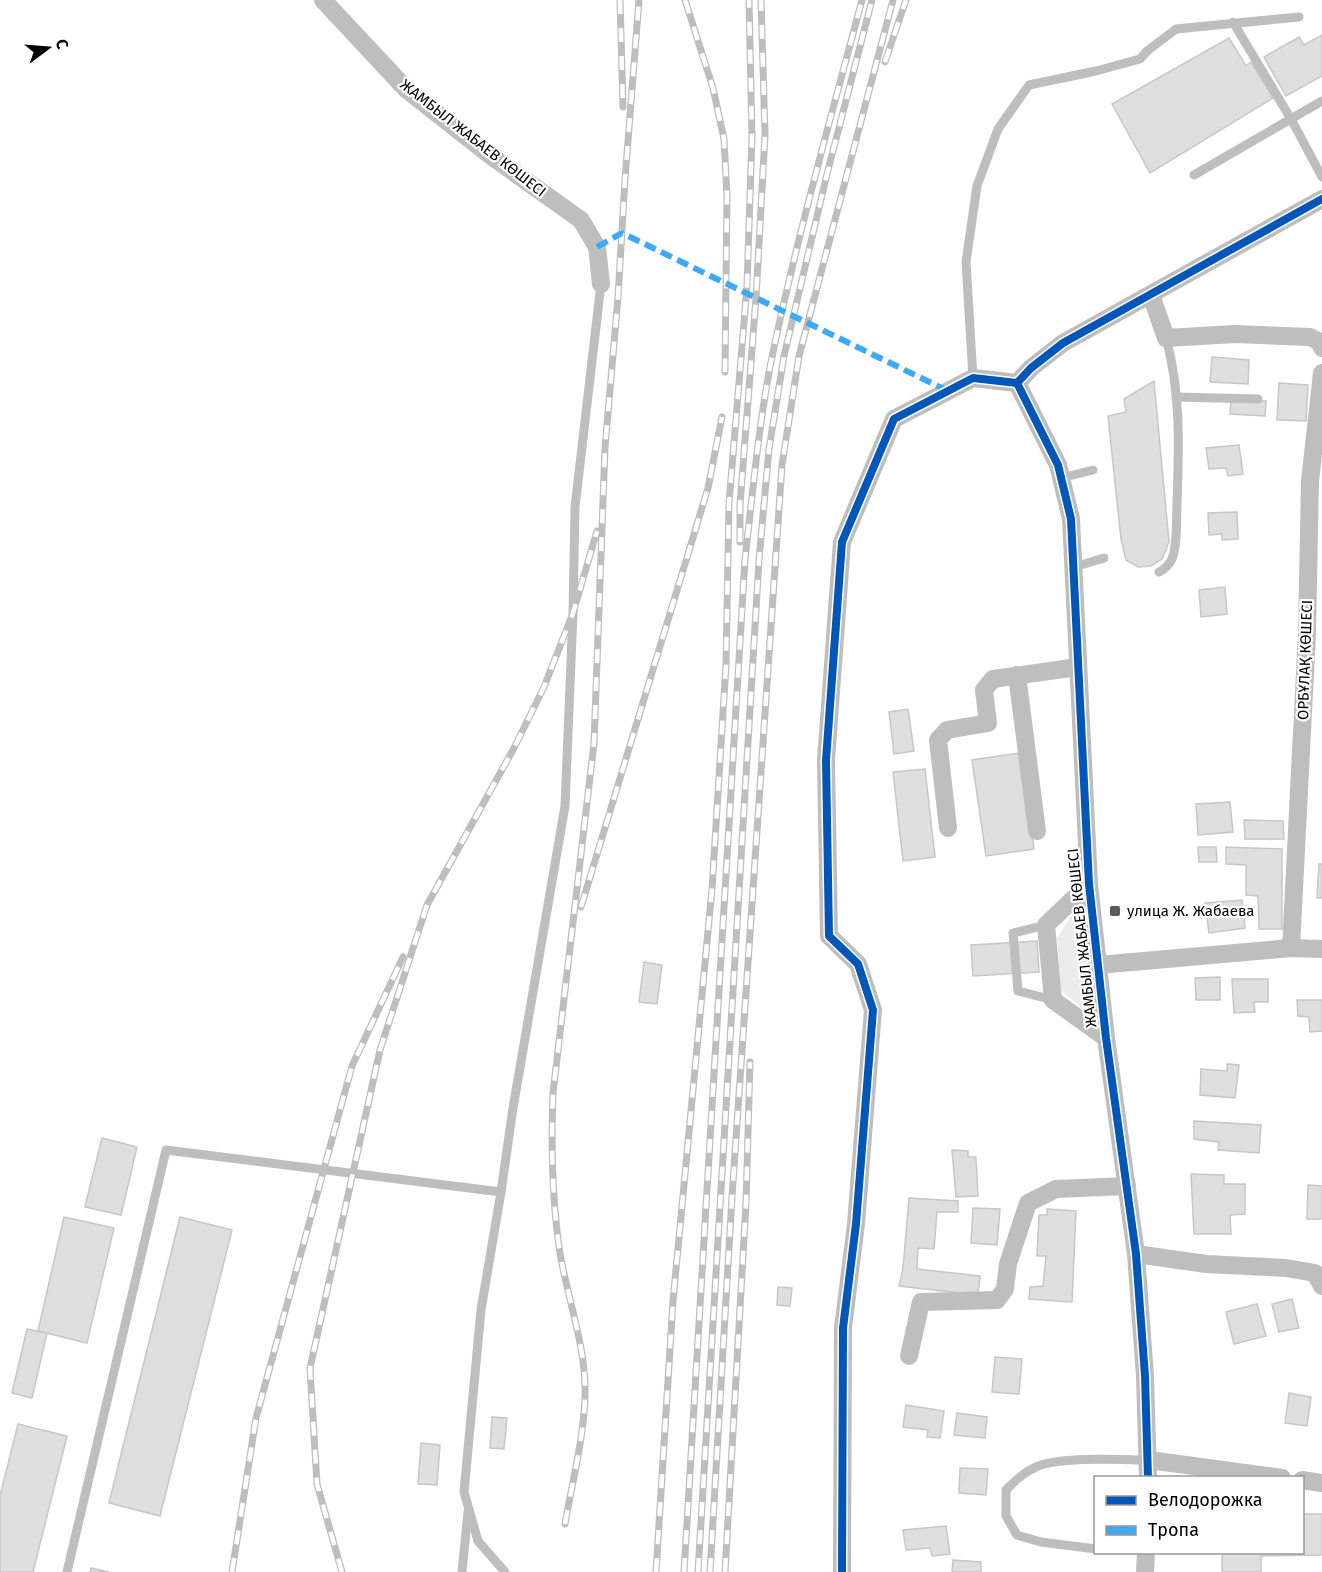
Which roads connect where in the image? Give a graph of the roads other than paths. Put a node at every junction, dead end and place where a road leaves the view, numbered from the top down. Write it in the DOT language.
graph roads {
  1 [pos="323,0"];
  2 [pos="1299,17"];
  3 [pos="1233,22"];
  4 [pos="1322,101"];
  5 [pos="1291,119"];
  6 [pos="1194,175"];
  7 [pos="1322,177"];
  8 [pos="1322,199"];
  9 [pos="601,284"];
  10 [pos="1151,295"];
  11 [pos="1166,338"];
  12 [pos="1322,348"];
  13 [pos="1322,373"];
  14 [pos="973,378"];
  15 [pos="1017,383"];
  16 [pos="1176,398"];
  17 [pos="1258,399"];
  18 [pos="1093,470"];
  19 [pos="1061,478"];
  20 [pos="1104,558"];
  21 [pos="1074,567"];
  22 [pos="1160,572"];
  23 [pos="1078,668"];
  24 [pos="1017,675"];
  25 [pos="948,828"];
  26 [pos="1037,831"];
  27 [pos="1089,884"];
  28 [pos="1046,925"];
  29 [pos="1291,948"];
  30 [pos="1322,949"];
  31 [pos="1098,965"];
  32 [pos="1053,1000"];
  33 [pos="1106,1038"];
  34 [pos="1127,1186"];
  35 [pos="501,1192"];
  36 [pos="1136,1254"];
  37 [pos="1322,1286"];
  38 [pos="909,1356"];
  39 [pos="1149,1469"];
  40 [pos="1252,1476"];
  41 [pos="1304,1480"];
  42 [pos="1322,1483"];
  43 [pos="468,1507"];
  44 [pos="1094,1549"];
  45 [pos="1145,1554"];
  46 [pos="67,1572"];
  47 [pos="462,1572"];
  48 [pos="505,1572"];
  49 [pos="842,1572"];
  50 [pos="1145,1572"];
  1 -- 9 [label="street, ЖАМБЫЛ ЖАБАЕВ КӨШЕСІ"];
  2 -- 3 [label="lane"];
  3 -- 5 [label="lane"];
  3 -- 14 [label="lane"];
  4 -- 5 [label="lane"];
  5 -- 6 [label="lane"];
  5 -- 7 [label="lane"];
  8 -- 10 [label="street"];
  9 -- 35 [label="lane"];
  10 -- 11 [label="street"];
  10 -- 15 [label="street"];
  11 -- 12 [label="street"];
  11 -- 16 [label="lane"];
  13 -- 29 [label="street, ОРБҰЛАҚ КӨШЕСІ"];
  14 -- 15 [label="street"];
  14 -- 49 [label="street"];
  15 -- 19 [label="street, ЖАМБЫЛ ЖАБАЕВ КӨШЕСІ"];
  16 -- 17 [label="lane"];
  16 -- 22 [label="lane"];
  18 -- 19 [label="lane"];
  19 -- 21 [label="street, ЖАМБЫЛ ЖАБАЕВ КӨШЕСІ"];
  20 -- 21 [label="lane"];
  21 -- 23 [label="street, ЖАМБЫЛ ЖАБАЕВ КӨШЕСІ"];
  23 -- 24 [label="street"];
  23 -- 27 [label="street, ЖАМБЫЛ ЖАБАЕВ КӨШЕСІ"];
  24 -- 25 [label="street"];
  24 -- 26 [label="street"];
  27 -- 28 [label="street"];
  27 -- 31 [label="street, ЖАМБЫЛ ЖАБАЕВ КӨШЕСІ"];
  28 -- 32 [label="street"];
  28 -- 32 [label="lane"];
  29 -- 30 [label="street"];
  29 -- 31 [label="street"];
  31 -- 33 [label="street, ЖАМБЫЛ ЖАБАЕВ КӨШЕСІ"];
  32 -- 33 [label="street"];
  33 -- 34 [label="street, ЖАМБЫЛ ЖАБАЕВ КӨШЕСІ"];
  34 -- 36 [label="street, ЖАМБЫЛ ЖАБАЕВ КӨШЕСІ"];
  34 -- 38 [label="street"];
  35 -- 43 [label="lane"];
  35 -- 46 [label="lane"];
  36 -- 37 [label="street"];
  36 -- 39 [label="street, ЖАМБЫЛ ЖАБАЕВ КӨШЕСІ"];
  39 -- 40 [label="street"];
  39 -- 44 [label="lane"];
  41 -- 42 [label="street"];
  43 -- 47 [label="lane"];
  43 -- 48 [label="lane"];
  45 -- 50 [label="street"];
}
